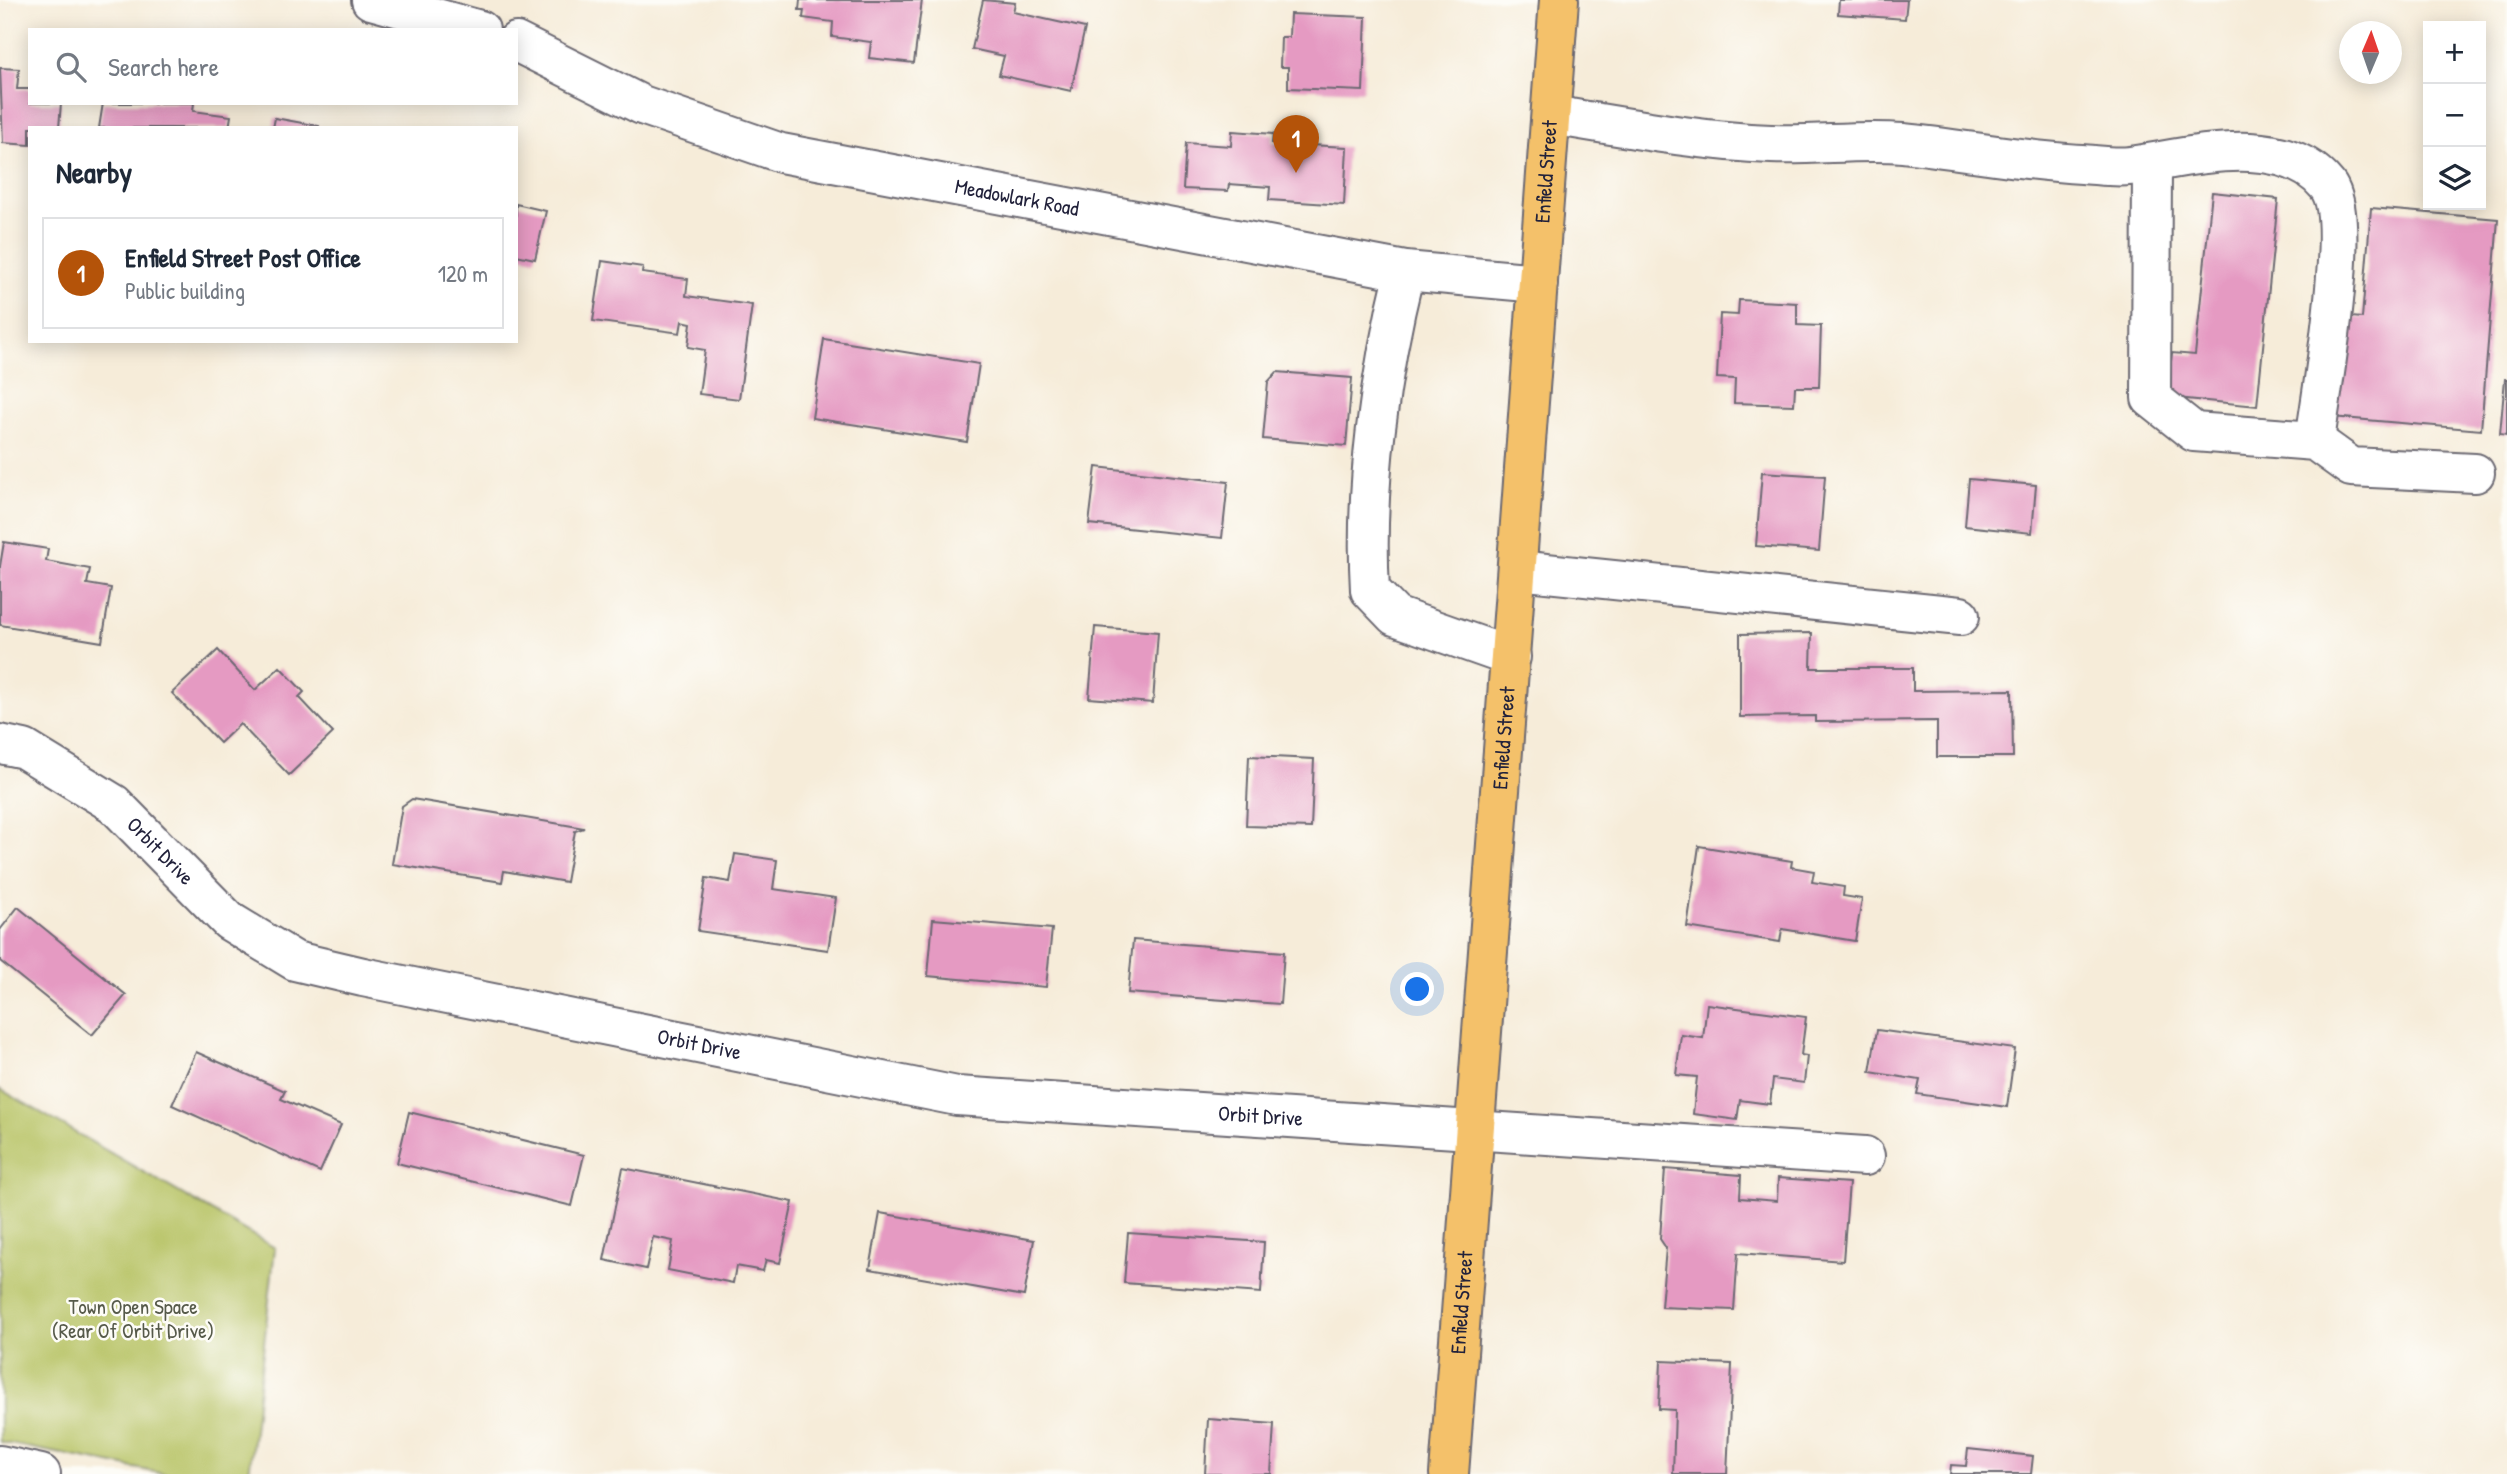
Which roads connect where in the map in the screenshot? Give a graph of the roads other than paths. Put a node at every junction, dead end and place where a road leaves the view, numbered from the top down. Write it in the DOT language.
graph roads {
  1 [pos="371,0"];
  2 [pos="1559,0"];
  3 [pos="473,28"];
  4 [pos="518,43"];
  5 [pos="1551,115"];
  6 [pos="2152,163"];
  7 [pos="1405,271"];
  8 [pos="1538,283"];
  9 [pos="2315,441"];
  10 [pos="2475,473"];
  11 [pos="1517,570"];
  12 [pos="1960,615"];
  13 [pos="1511,657"];
  14 [pos="0,744"];
  15 [pos="1476,1130"];
  16 [pos="1865,1156"];
  17 [pos="0,1465"];
  18 [pos="41,1474"];
  19 [pos="1449,1474"];
  1 -- 3 [label="street"];
  2 -- 5 [label="main road, Enfield Street"];
  4 -- 7 [label="street, Meadowlark Road"];
  5 -- 6 [label="street"];
  5 -- 8 [label="main road, Enfield Street"];
  6 -- 9 [label="street"];
  6 -- 9 [label="street"];
  7 -- 8 [label="street, Meadowlark Road"];
  7 -- 13 [label="street"];
  8 -- 11 [label="main road, Enfield Street"];
  9 -- 10 [label="street"];
  11 -- 12 [label="street"];
  11 -- 13 [label="main road, Enfield Street"];
  13 -- 15 [label="main road, Enfield Street"];
  14 -- 15 [label="street, Orbit Drive"];
  15 -- 16 [label="street, Orbit Drive"];
  15 -- 19 [label="main road, Enfield Street"];
  17 -- 18 [label="street"];
}
